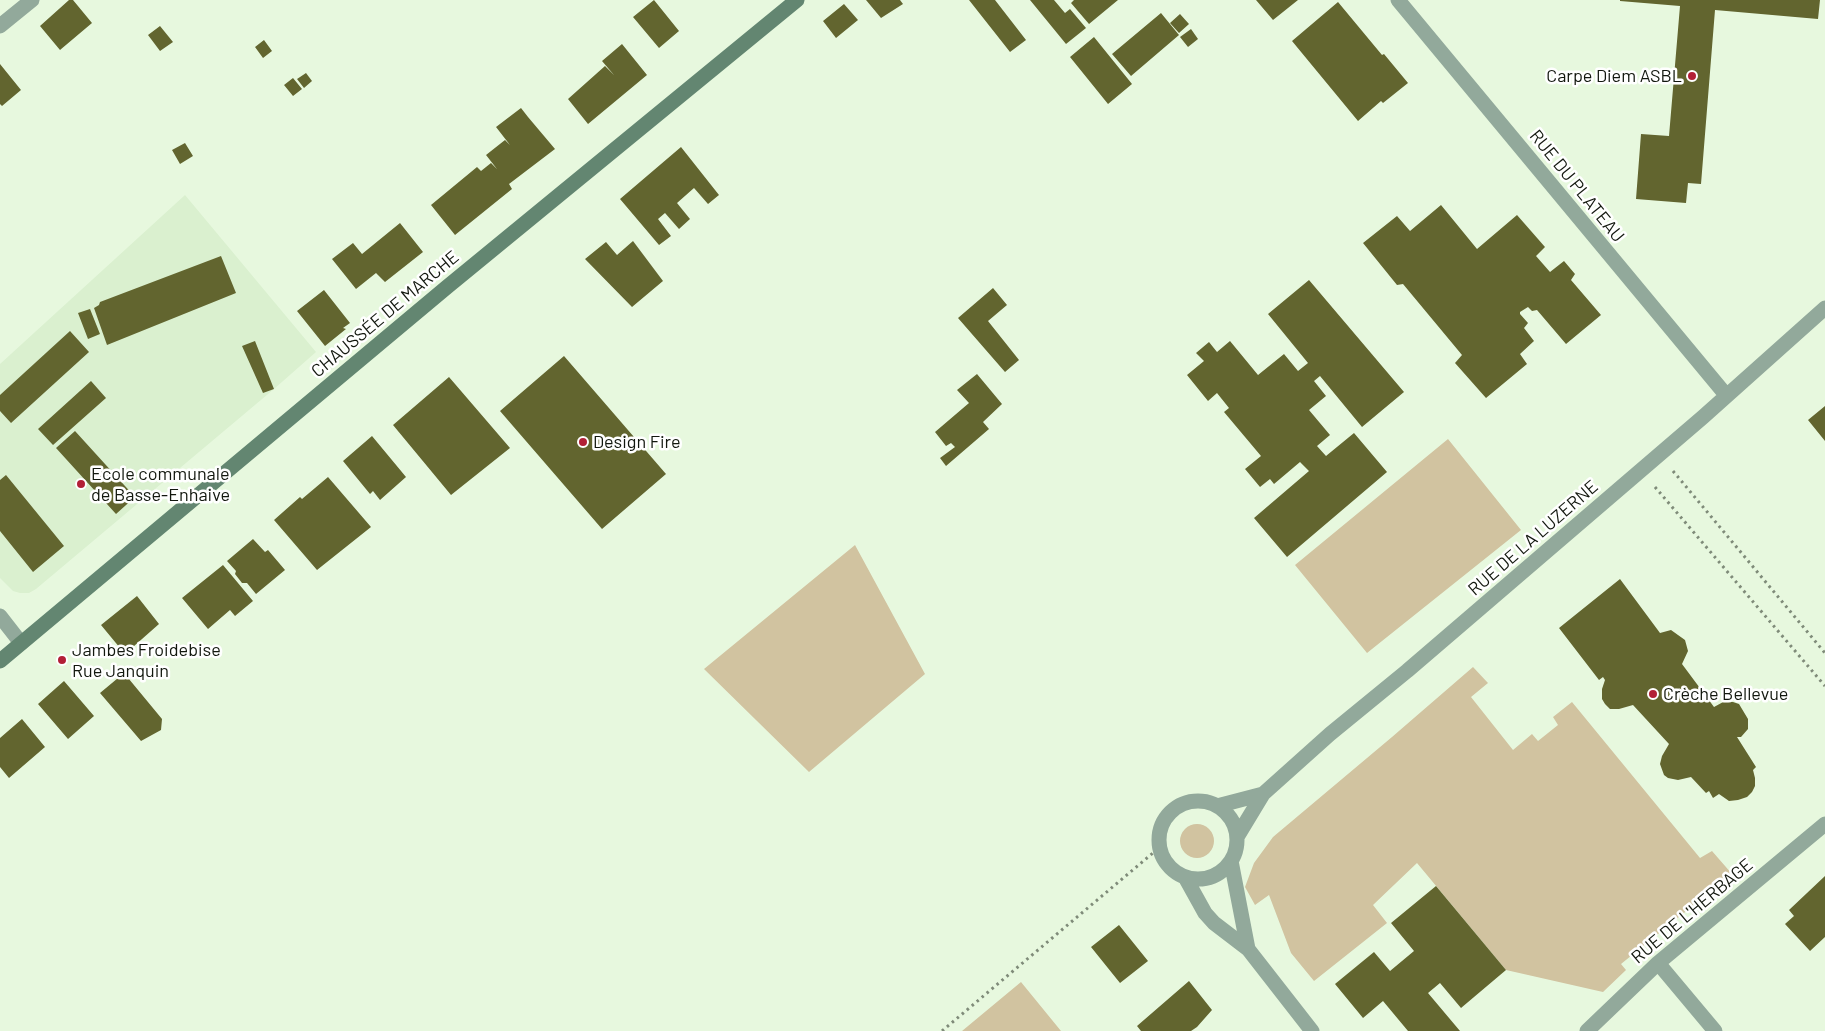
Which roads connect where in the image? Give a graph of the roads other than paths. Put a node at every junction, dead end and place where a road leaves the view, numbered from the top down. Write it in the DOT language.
graph roads {
  1 [pos="32,0"];
  2 [pos="797,0"];
  3 [pos="1398,0"];
  4 [pos="0,26"];
  5 [pos="1825,308"];
  6 [pos="1726,396"];
  7 [pos="0,616"];
  8 [pos="21,643"];
  9 [pos="0,660"];
  10 [pos="1263,794"];
  11 [pos="1217,806"];
  12 [pos="1825,824"];
  13 [pos="1237,837"];
  14 [pos="1231,861"];
  15 [pos="1185,877"];
  16 [pos="1248,949"];
  17 [pos="1658,963"];
  18 [pos="1312,1031"];
  19 [pos="1587,1031"];
  20 [pos="1715,1031"];
  1 -- 4 [label="street"];
  2 -- 8 [label="main road, CHAUSSÉE DE MARCHE"];
  3 -- 6 [label="street, RUE DU PLATEAU"];
  5 -- 6 [label="street, RUE DE LA LUZERNE"];
  6 -- 10 [label="street, RUE DE LA LUZERNE"];
  7 -- 8 [label="street"];
  8 -- 9 [label="main road, CHAUSSÉE DE MARCHE"];
  10 -- 11 [label="street, RUE DE LA LUZERNE"];
  10 -- 13 [label="street, RUE DE LA LUZERNE"];
  11 -- 13 [label="street"];
  11 -- 15 [label="street"];
  12 -- 17 [label="street, RUE DE L'HERBAGE"];
  13 -- 14 [label="street"];
  14 -- 15 [label="street"];
  14 -- 16 [label="street"];
  15 -- 16 [label="street"];
  16 -- 18 [label="street"];
  17 -- 19 [label="street, RUE DE L'HERBAGE"];
  17 -- 20 [label="street"];
}
